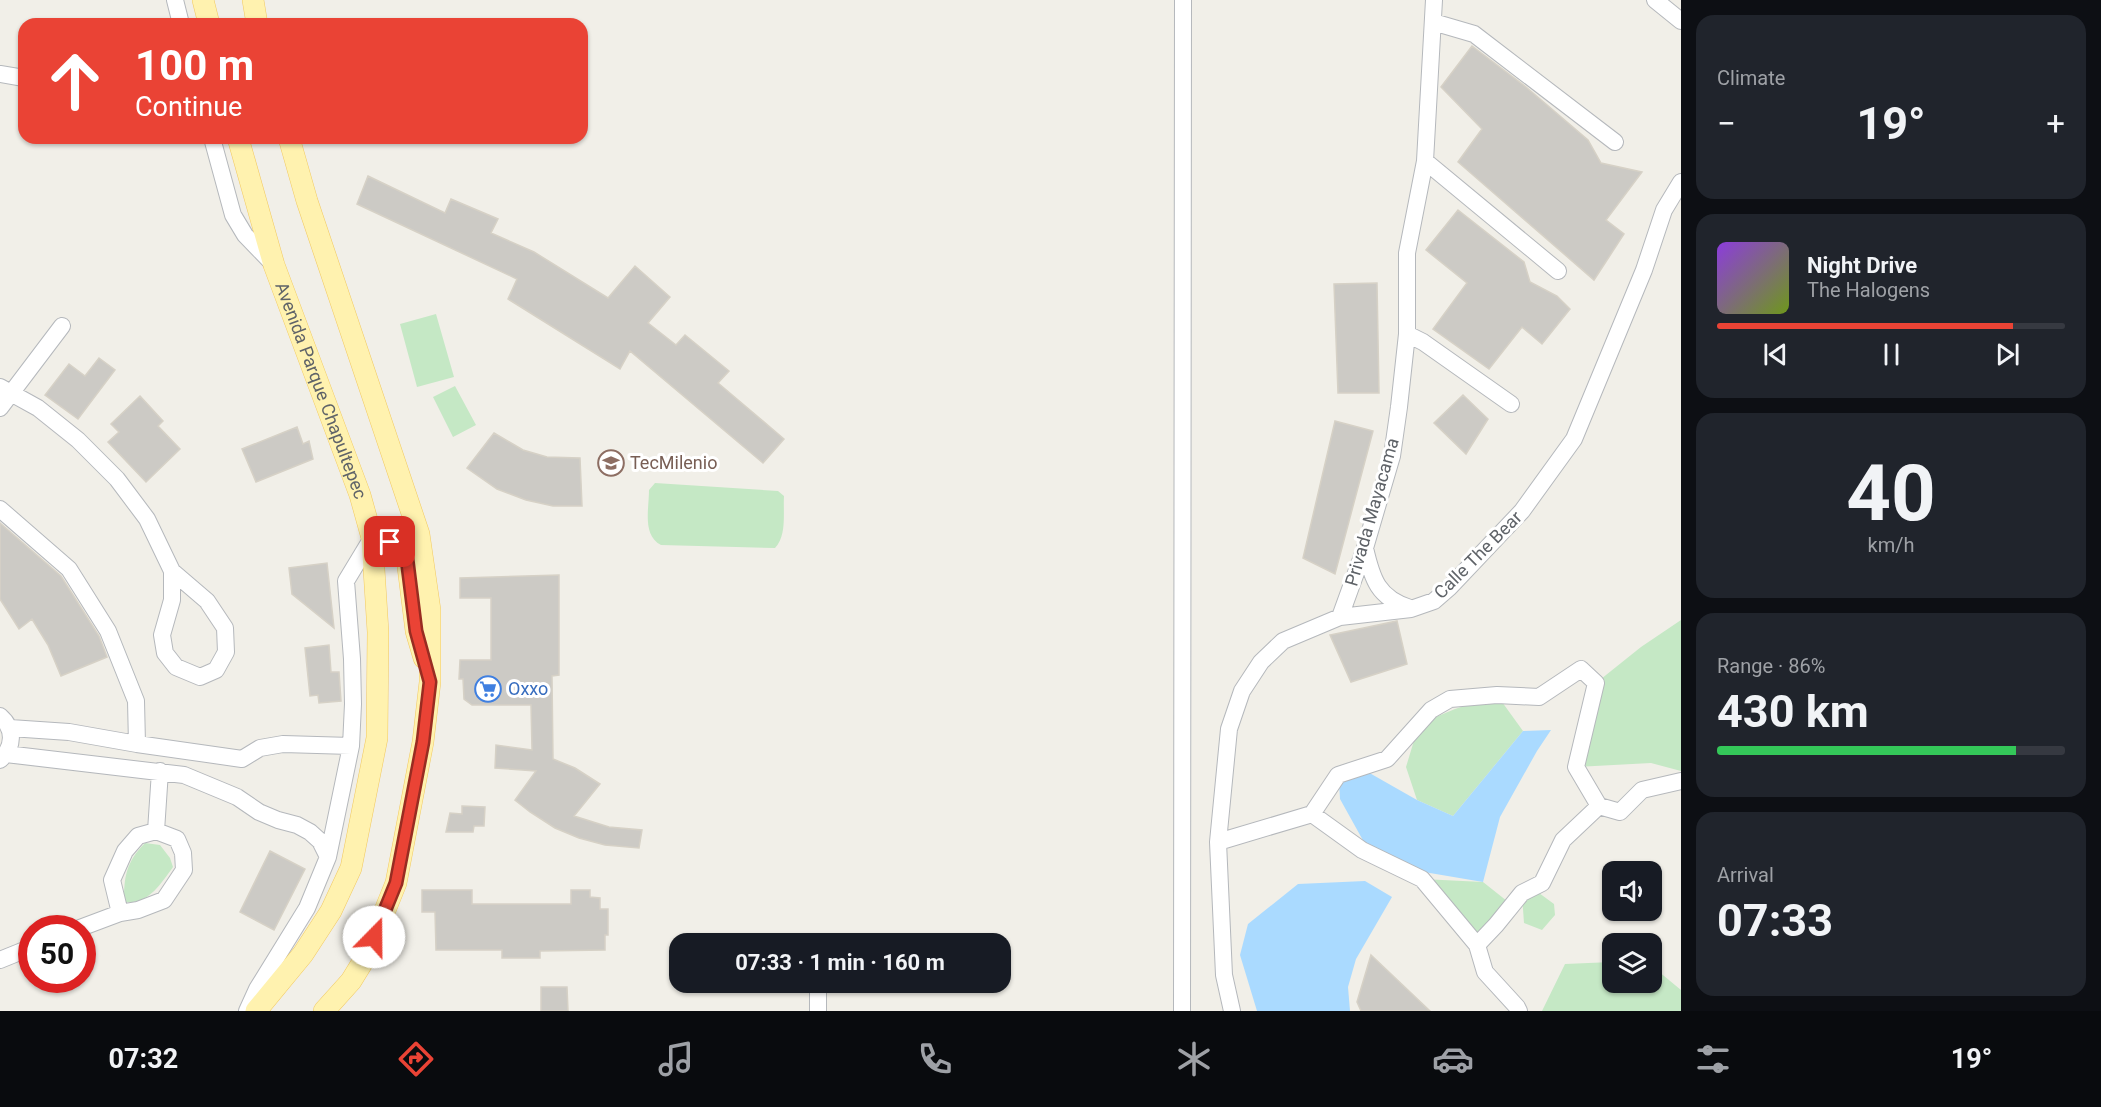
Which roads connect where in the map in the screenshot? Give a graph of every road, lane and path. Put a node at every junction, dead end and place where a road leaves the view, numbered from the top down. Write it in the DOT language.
graph roads {
  1 [pos="175,0"];
  2 [pos="203,0"];
  3 [pos="253,0"];
  4 [pos="1184,0"];
  5 [pos="1434,0"];
  6 [pos="1655,0"];
  7 [pos="180,18"];
  8 [pos="208,18"];
  9 [pos="256,18"];
  10 [pos="1681,21"];
  11 [pos="1433,22"];
  12 [pos="0,74"];
  13 [pos="18,77"];
  14 [pos="1615,142"];
  15 [pos="214,144"];
  16 [pos="240,144"];
  17 [pos="291,144"];
  18 [pos="1425,161"];
  19 [pos="1681,182"];
  20 [pos="274,265"];
  21 [pos="1558,271"];
  22 [pos="62,326"];
  23 [pos="1407,334"];
  24 [pos="6,390"];
  25 [pos="1511,404"];
  26 [pos="0,408"];
  27 [pos="0,509"];
  28 [pos="372,538"];
  29 [pos="1365,548"];
  30 [pos="172,571"];
  31 [pos="1411,609"];
  32 [pos="1340,617"];
  33 [pos="430,682"];
  34 [pos="5,722"];
  35 [pos="69,732"];
  36 [pos="137,744"];
  37 [pos="351,746"];
  38 [pos="187,752"];
  39 [pos="3,757"];
  40 [pos="63,760"];
  41 [pos="160,771"];
  42 [pos="184,775"];
  43 [pos="1681,781"];
  44 [pos="1599,806"];
  45 [pos="1312,814"];
  46 [pos="156,831"];
  47 [pos="1218,842"];
  48 [pos="328,857"];
  49 [pos="120,913"];
  50 [pos="96,922"];
  51 [pos="0,941"];
  52 [pos="1477,945"];
  53 [pos="18,952"];
  54 [pos="3,958"];
  55 [pos="818,993"];
  56 [pos="247,1011"];
  57 [pos="256,1011"];
  58 [pos="324,1011"];
  59 [pos="818,1011"];
  60 [pos="1182,1011"];
  61 [pos="1232,1011"];
  62 [pos="1519,1011"];
  1 -- 7 [label="street"];
  2 -- 8 [label="main road"];
  3 -- 9 [label="main road"];
  4 -- 60 [label="street"];
  5 -- 11 [label="street, Privada Mayacama"];
  6 -- 10 [label="street"];
  11 -- 14 [label="street"];
  11 -- 18 [label="street, Privada Mayacama"];
  12 -- 13 [label="street"];
  15 -- 20 [label="street"];
  16 -- 20 [label="main road, Avenida Parque Chapultepec"];
  17 -- 33 [label="main road"];
  18 -- 21 [label="street"];
  18 -- 23 [label="street, Privada Mayacama"];
  19 -- 31 [label="street, Calle The Bear"];
  20 -- 28 [label="main road, Avenida Parque Chapultepec"];
  22 -- 24 [label="street"];
  23 -- 25 [label="street"];
  23 -- 29 [label="street, Privada Mayacama"];
  24 -- 26 [label="street"];
  24 -- 30 [label="street"];
  27 -- 36 [label="street"];
  28 -- 33 [label="main road"];
  28 -- 37 [label="street"];
  28 -- 57 [label="main road, Avenida Parque Chapultepec"];
  29 -- 31 [label="street"];
  29 -- 32 [label="street, Privada Mayacama"];
  30 -- 30 [label="street"];
  31 -- 32 [label="street, Calle The Bear"];
  32 -- 47 [label="street, Calle The Bear"];
  33 -- 58 [label="main road"];
  34 -- 35 [label="street"];
  34 -- 39 [label="street"];
  35 -- 36 [label="street"];
  35 -- 40 [label="street"];
  36 -- 38 [label="street"];
  37 -- 38 [label="street"];
  37 -- 48 [label="street"];
  38 -- 42 [label="street"];
  39 -- 40 [label="street"];
  40 -- 41 [label="street"];
  41 -- 42 [label="street"];
  41 -- 46 [label="street"];
  42 -- 48 [label="street"];
  43 -- 44 [label="street"];
  44 -- 45 [label="street"];
  44 -- 52 [label="street"];
  45 -- 47 [label="street"];
  45 -- 52 [label="street"];
  46 -- 49 [label="street"];
  46 -- 49 [label="street"];
  47 -- 61 [label="street, Calle The Bear"];
  48 -- 56 [label="street"];
  49 -- 50 [label="street"];
  51 -- 54 [label="street"];
  52 -- 62 [label="street"];
  53 -- 54 [label="street"];
  55 -- 59 [label="street"];
}
